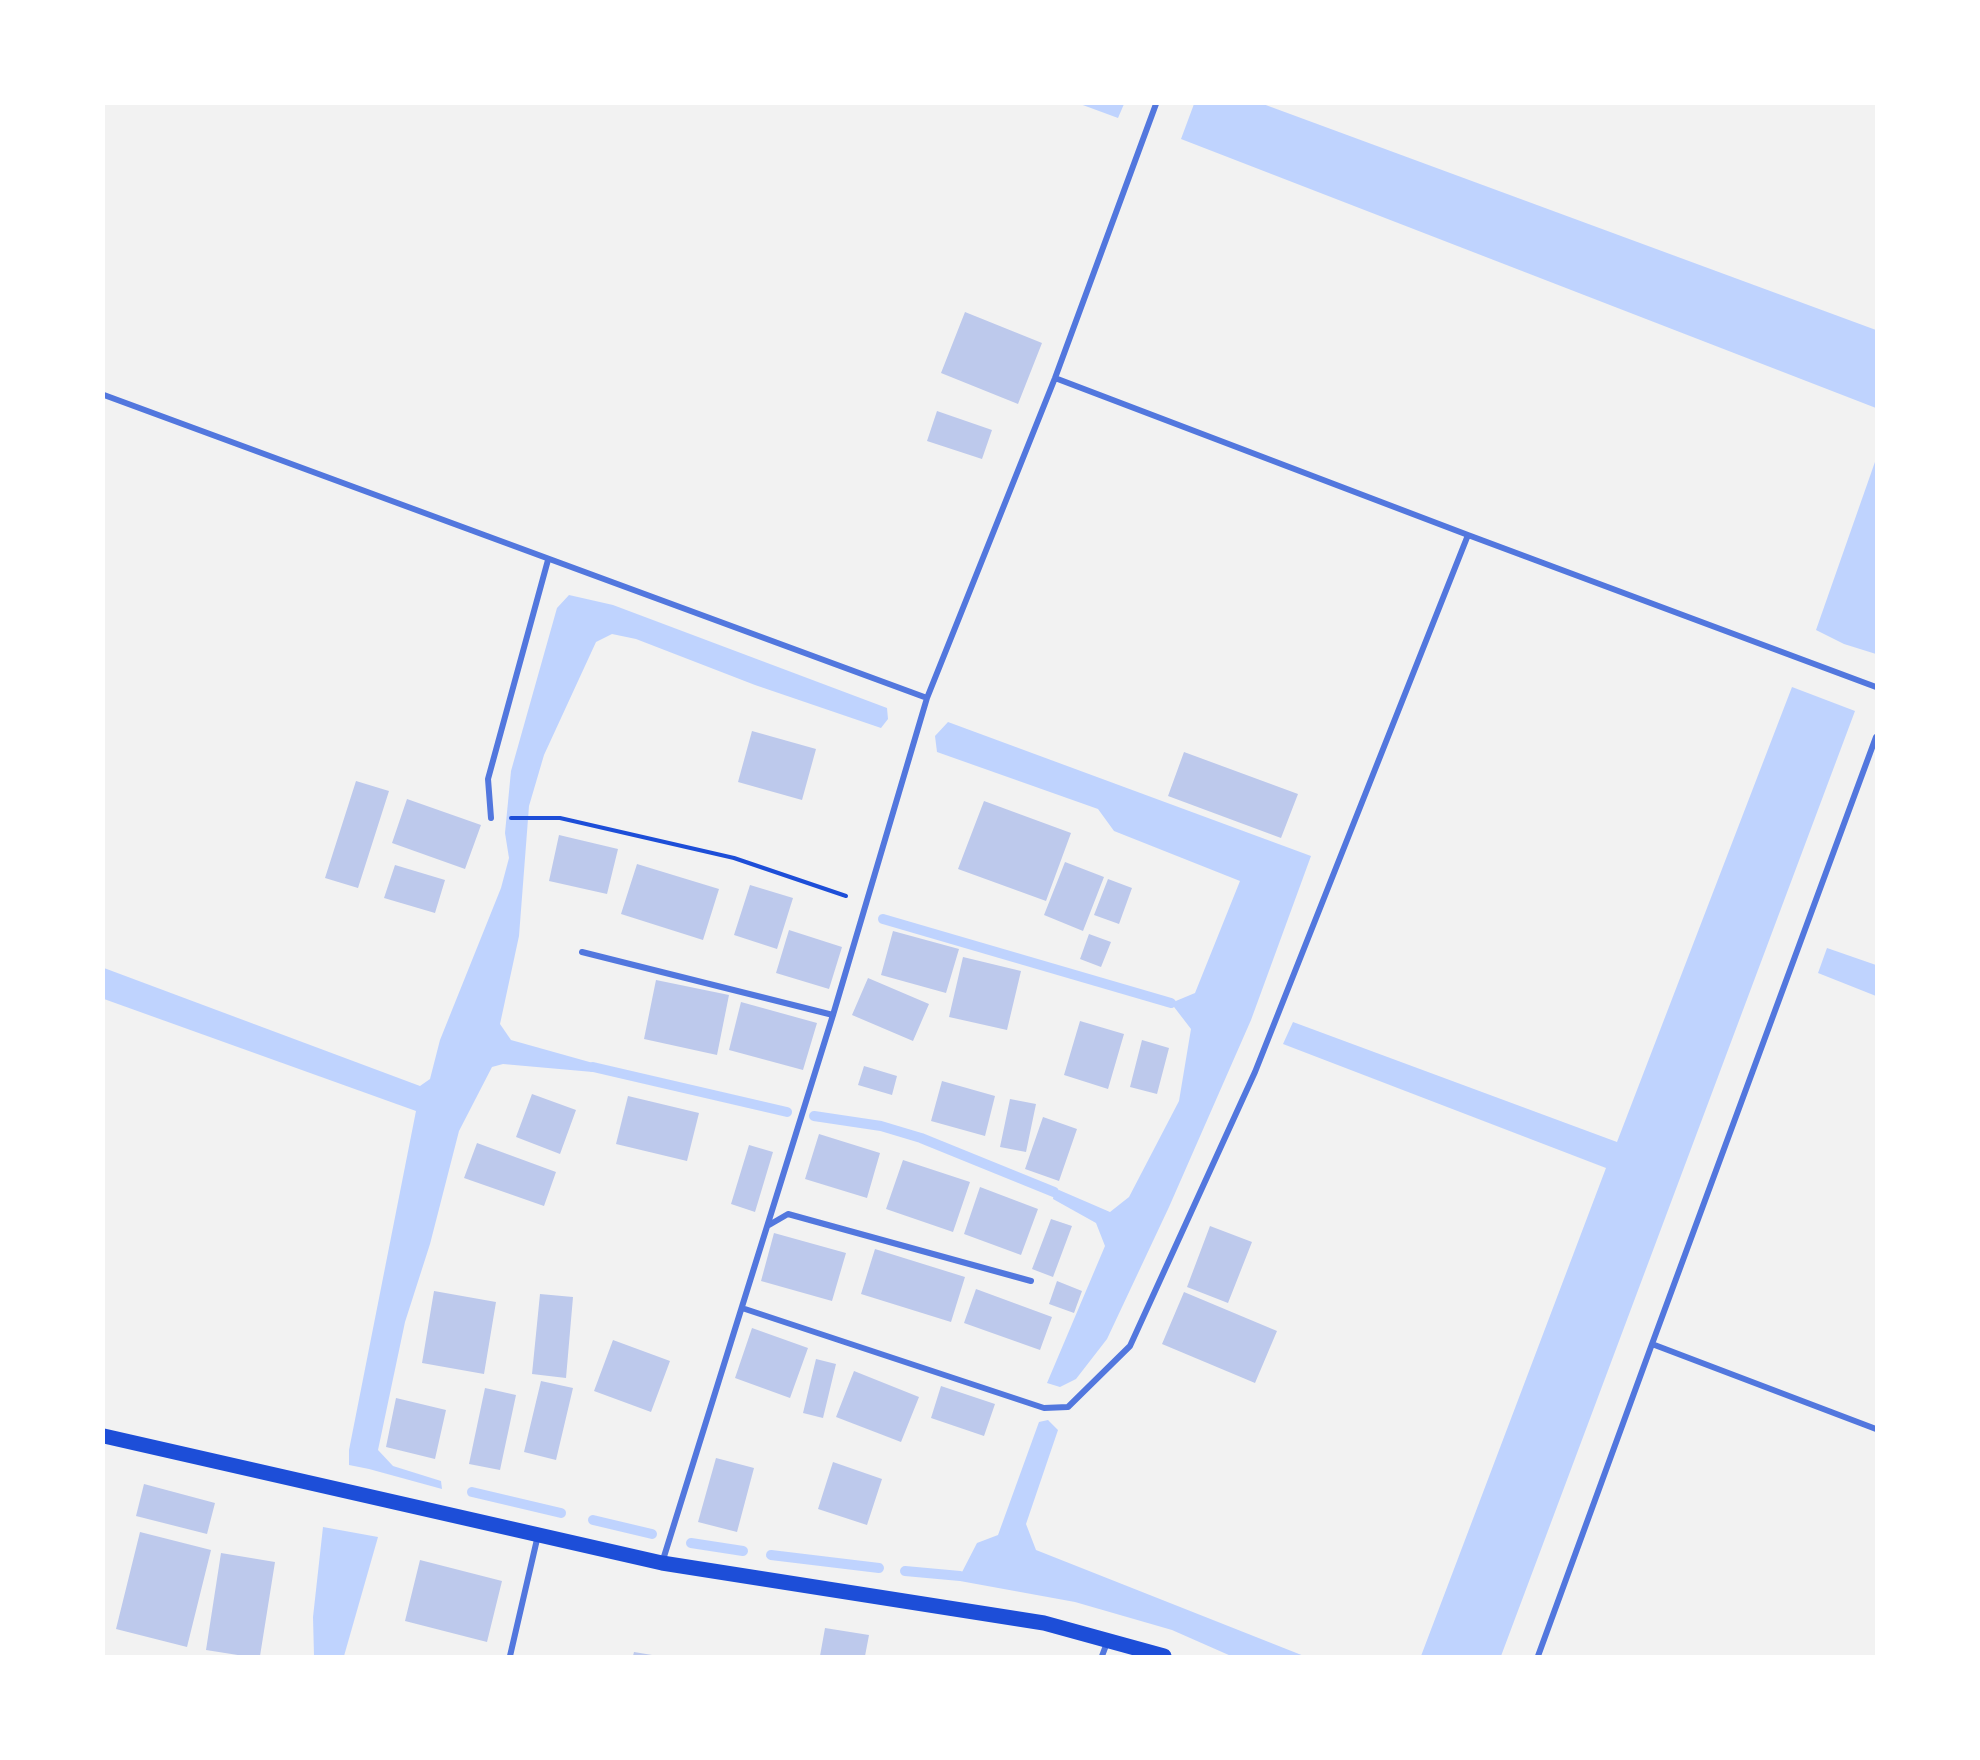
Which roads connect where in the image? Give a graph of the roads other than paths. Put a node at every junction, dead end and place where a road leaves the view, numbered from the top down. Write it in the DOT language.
graph roads {
  1 [pos="1156,104"];
  2 [pos="1055,378"];
  3 [pos="104,395"];
  4 [pos="1468,535"];
  5 [pos="548,560"];
  6 [pos="1876,687"];
  7 [pos="927,698"];
  8 [pos="1876,737"];
  9 [pos="490,818"];
  10 [pos="582,952"];
  11 [pos="833,1015"];
  12 [pos="768,1225"];
  13 [pos="1031,1281"];
  14 [pos="742,1308"];
  15 [pos="1652,1344"];
  16 [pos="1876,1429"];
  17 [pos="104,1436"];
  18 [pos="538,1535"];
  19 [pos="662,1563"];
  20 [pos="1108,1640"];
  21 [pos="510,1656"];
  22 [pos="1101,1656"];
  23 [pos="1164,1656"];
  24 [pos="1538,1656"];
  1 -- 2 [label="street"];
  2 -- 4 [label="street"];
  2 -- 7 [label="street"];
  3 -- 5 [label="street"];
  4 -- 6 [label="street"];
  4 -- 14 [label="street"];
  5 -- 7 [label="street"];
  5 -- 9 [label="street"];
  7 -- 11 [label="street"];
  8 -- 15 [label="street"];
  10 -- 11 [label="street"];
  11 -- 12 [label="street"];
  12 -- 13 [label="street"];
  12 -- 14 [label="street"];
  14 -- 19 [label="street"];
  15 -- 16 [label="street"];
  15 -- 24 [label="street"];
  17 -- 18 [label="main road"];
  18 -- 19 [label="main road"];
  18 -- 21 [label="street"];
  19 -- 20 [label="main road"];
  20 -- 22 [label="street"];
  20 -- 23 [label="main road"];
}
